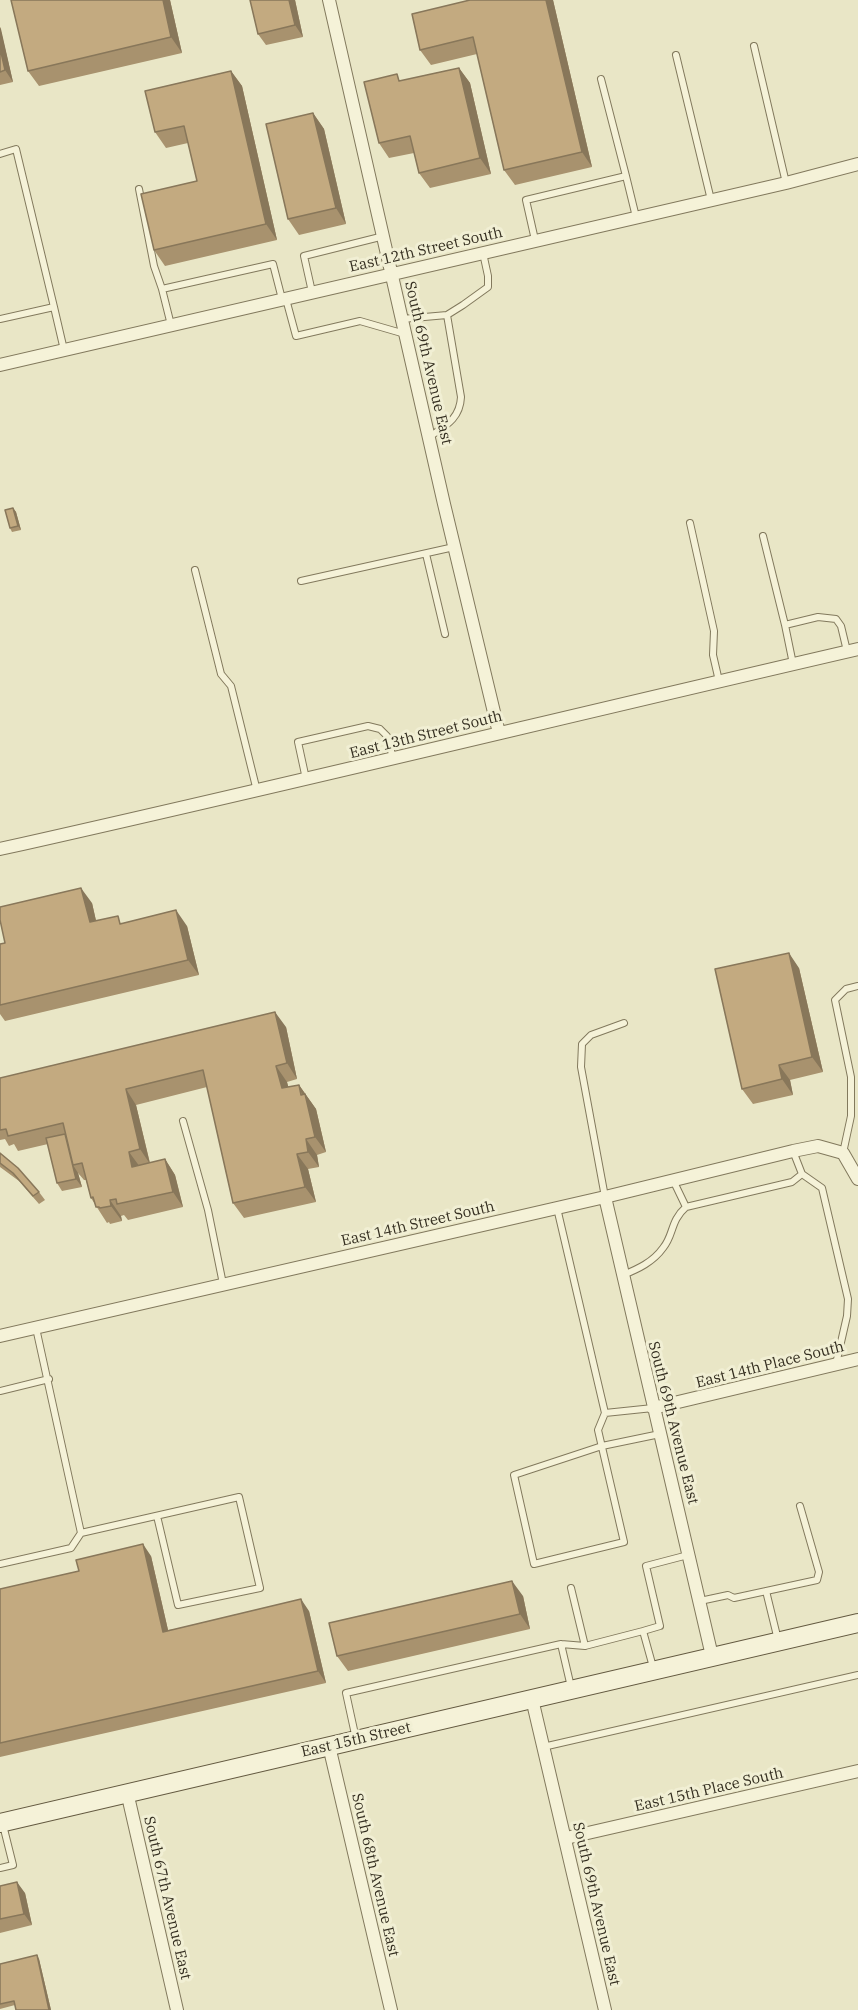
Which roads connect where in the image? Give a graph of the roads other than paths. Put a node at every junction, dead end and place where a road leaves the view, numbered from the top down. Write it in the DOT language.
graph roads {
  1 [pos="329,0"];
  2 [pos="754,46"];
  3 [pos="676,55"];
  4 [pos="601,79"];
  5 [pos="0,154"];
  6 [pos="858,164"];
  7 [pos="626,176"];
  8 [pos="786,183"];
  9 [pos="139,189"];
  10 [pos="711,200"];
  11 [pos="636,217"];
  12 [pos="384,236"];
  13 [pos="535,240"];
  14 [pos="483,252"];
  15 [pos="392,273"];
  16 [pos="162,289"];
  17 [pos="312,292"];
  18 [pos="284,298"];
  19 [pos="54,307"];
  20 [pos="447,315"];
  21 [pos="0,319"];
  22 [pos="402,319"];
  23 [pos="171,325"];
  24 [pos="406,334"];
  25 [pos="63,350"];
  26 [pos="0,365"];
  27 [pos="429,437"];
  28 [pos="690,524"];
  29 [pos="763,536"];
  30 [pos="454,546"];
  31 [pos="426,554"];
  32 [pos="195,570"];
  33 [pos="301,581"];
  34 [pos="785,625"];
  35 [pos="445,634"];
  36 [pos="852,650"];
  37 [pos="794,664"];
  38 [pos="720,681"];
  39 [pos="499,733"];
  40 [pos="393,758"];
  41 [pos="306,779"];
  42 [pos="257,791"];
  43 [pos="0,849"];
  44 [pos="858,986"];
  45 [pos="624,1023"];
  46 [pos="854,1116"];
  47 [pos="183,1120"];
  48 [pos="793,1151"];
  49 [pos="843,1152"];
  50 [pos="802,1174"];
  51 [pos="858,1176"];
  52 [pos="673,1180"];
  53 [pos="605,1197"];
  54 [pos="557,1207"];
  55 [pos="686,1207"];
  56 [pos="623,1276"];
  57 [pos="223,1285"];
  58 [pos="36,1328"];
  59 [pos="0,1336"];
  60 [pos="858,1359"];
  61 [pos="836,1364"];
  62 [pos="49,1379"];
  63 [pos="0,1391"];
  64 [pos="653,1408"];
  65 [pos="605,1413"];
  66 [pos="660,1434"];
  67 [pos="602,1446"];
  68 [pos="800,1506"];
  69 [pos="157,1516"];
  70 [pos="81,1533"];
  71 [pos="689,1554"];
  72 [pos="0,1564"];
  73 [pos="571,1588"];
  74 [pos="766,1591"];
  75 [pos="700,1601"];
  76 [pos="858,1623"];
  77 [pos="643,1631"];
  78 [pos="778,1641"];
  79 [pos="561,1644"];
  80 [pos="585,1646"];
  81 [pos="712,1656"];
  82 [pos="653,1670"];
  83 [pos="858,1675"];
  84 [pos="572,1689"];
  85 [pos="532,1699"];
  86 [pos="357,1739"];
  87 [pos="329,1746"];
  88 [pos="543,1747"];
  89 [pos="858,1771"];
  90 [pos="127,1792"];
  91 [pos="1,1823"];
  92 [pos="566,1838"];
  93 [pos="0,1868"];
  94 [pos="177,2010"];
  95 [pos="391,2010"];
  96 [pos="605,2010"];
  1 -- 12 [label="street, South 69th Avenue East"];
  2 -- 8 [label="lane"];
  3 -- 10 [label="lane"];
  4 -- 7 [label="lane"];
  5 -- 19 [label="lane"];
  6 -- 8 [label="street, East 12th Street South"];
  7 -- 11 [label="lane"];
  7 -- 13 [label="lane"];
  8 -- 10 [label="street, East 12th Street South"];
  9 -- 16 [label="lane"];
  10 -- 11 [label="street, East 12th Street South"];
  11 -- 13 [label="street, East 12th Street South"];
  12 -- 15 [label="street, South 69th Avenue East"];
  12 -- 17 [label="lane"];
  13 -- 14 [label="street, East 12th Street South"];
  14 -- 15 [label="street, East 12th Street South"];
  14 -- 20 [label="lane"];
  15 -- 17 [label="street, East 12th Street South"];
  15 -- 22 [label="street, South 69th Avenue East"];
  16 -- 18 [label="lane"];
  16 -- 23 [label="lane"];
  17 -- 18 [label="street, East 12th Street South"];
  18 -- 23 [label="street, East 12th Street South"];
  18 -- 24 [label="lane"];
  19 -- 21 [label="lane"];
  19 -- 25 [label="lane"];
  20 -- 22 [label="lane"];
  20 -- 27 [label="lane"];
  22 -- 24 [label="street, South 69th Avenue East"];
  23 -- 25 [label="street, East 12th Street South"];
  24 -- 27 [label="street, South 69th Avenue East"];
  25 -- 26 [label="street, East 12th Street South"];
  27 -- 30 [label="street, South 69th Avenue East"];
  28 -- 38 [label="lane"];
  29 -- 34 [label="lane"];
  30 -- 31 [label="lane"];
  30 -- 39 [label="street, South 69th Avenue East"];
  31 -- 33 [label="lane"];
  31 -- 35 [label="lane"];
  32 -- 42 [label="lane"];
  34 -- 36 [label="lane"];
  34 -- 37 [label="lane"];
  36 -- 37 [label="street, East 13th Street South"];
  37 -- 38 [label="street, East 13th Street South"];
  38 -- 39 [label="street, East 13th Street South"];
  39 -- 40 [label="street, East 13th Street South"];
  40 -- 41 [label="street, East 13th Street South"];
  40 -- 41 [label="lane"];
  41 -- 42 [label="street, East 13th Street South"];
  42 -- 43 [label="street, East 13th Street South"];
  44 -- 46 [label="lane"];
  45 -- 53 [label="lane"];
  46 -- 49 [label="lane"];
  47 -- 57 [label="lane"];
  48 -- 49 [label="street, East 14th Street South"];
  48 -- 50 [label="lane"];
  48 -- 52 [label="street, East 14th Street South"];
  49 -- 51 [label="street"];
  50 -- 55 [label="lane"];
  50 -- 61 [label="lane"];
  52 -- 53 [label="street, East 14th Street South"];
  52 -- 55 [label="lane"];
  53 -- 54 [label="street, East 14th Street South"];
  53 -- 56 [label="street, South 69th Avenue East"];
  54 -- 57 [label="street, East 14th Street South"];
  54 -- 65 [label="lane"];
  55 -- 56 [label="lane"];
  56 -- 64 [label="street, South 69th Avenue East"];
  57 -- 58 [label="street, East 14th Street South"];
  58 -- 59 [label="street, East 14th Street South"];
  58 -- 62 [label="lane"];
  60 -- 61 [label="street, East 14th Place South"];
  61 -- 64 [label="street, East 14th Place South"];
  62 -- 63 [label="lane"];
  62 -- 70 [label="lane"];
  64 -- 65 [label="lane"];
  64 -- 66 [label="street, South 69th Avenue East"];
  65 -- 67 [label="lane"];
  66 -- 67 [label="lane"];
  66 -- 71 [label="street, South 69th Avenue East"];
  67 -- 67 [label="lane"];
  68 -- 74 [label="lane"];
  69 -- 69 [label="lane"];
  69 -- 70 [label="lane"];
  70 -- 72 [label="lane"];
  71 -- 75 [label="street, South 69th Avenue East"];
  71 -- 77 [label="lane"];
  73 -- 80 [label="lane"];
  74 -- 75 [label="lane"];
  74 -- 78 [label="lane"];
  75 -- 81 [label="street, South 69th Avenue East"];
  76 -- 78 [label="main road, East 15th Street"];
  77 -- 80 [label="lane"];
  77 -- 82 [label="lane"];
  78 -- 81 [label="main road, East 15th Street"];
  79 -- 80 [label="lane"];
  79 -- 84 [label="lane"];
  79 -- 86 [label="lane"];
  81 -- 82 [label="main road, East 15th Street"];
  82 -- 84 [label="main road, East 15th Street"];
  83 -- 88 [label="lane"];
  84 -- 85 [label="main road, East 15th Street"];
  85 -- 86 [label="main road, East 15th Street"];
  85 -- 88 [label="street, South 69th Avenue East"];
  86 -- 87 [label="main road, East 15th Street"];
  87 -- 90 [label="main road, East 15th Street"];
  87 -- 95 [label="street, South 68th Avenue East"];
  88 -- 92 [label="street, South 69th Avenue East"];
  89 -- 92 [label="street, East 15th Place South"];
  90 -- 91 [label="main road, East 15th Street"];
  90 -- 94 [label="street, South 67th Avenue East"];
  91 -- 93 [label="lane"];
  92 -- 96 [label="street, South 69th Avenue East"];
}
